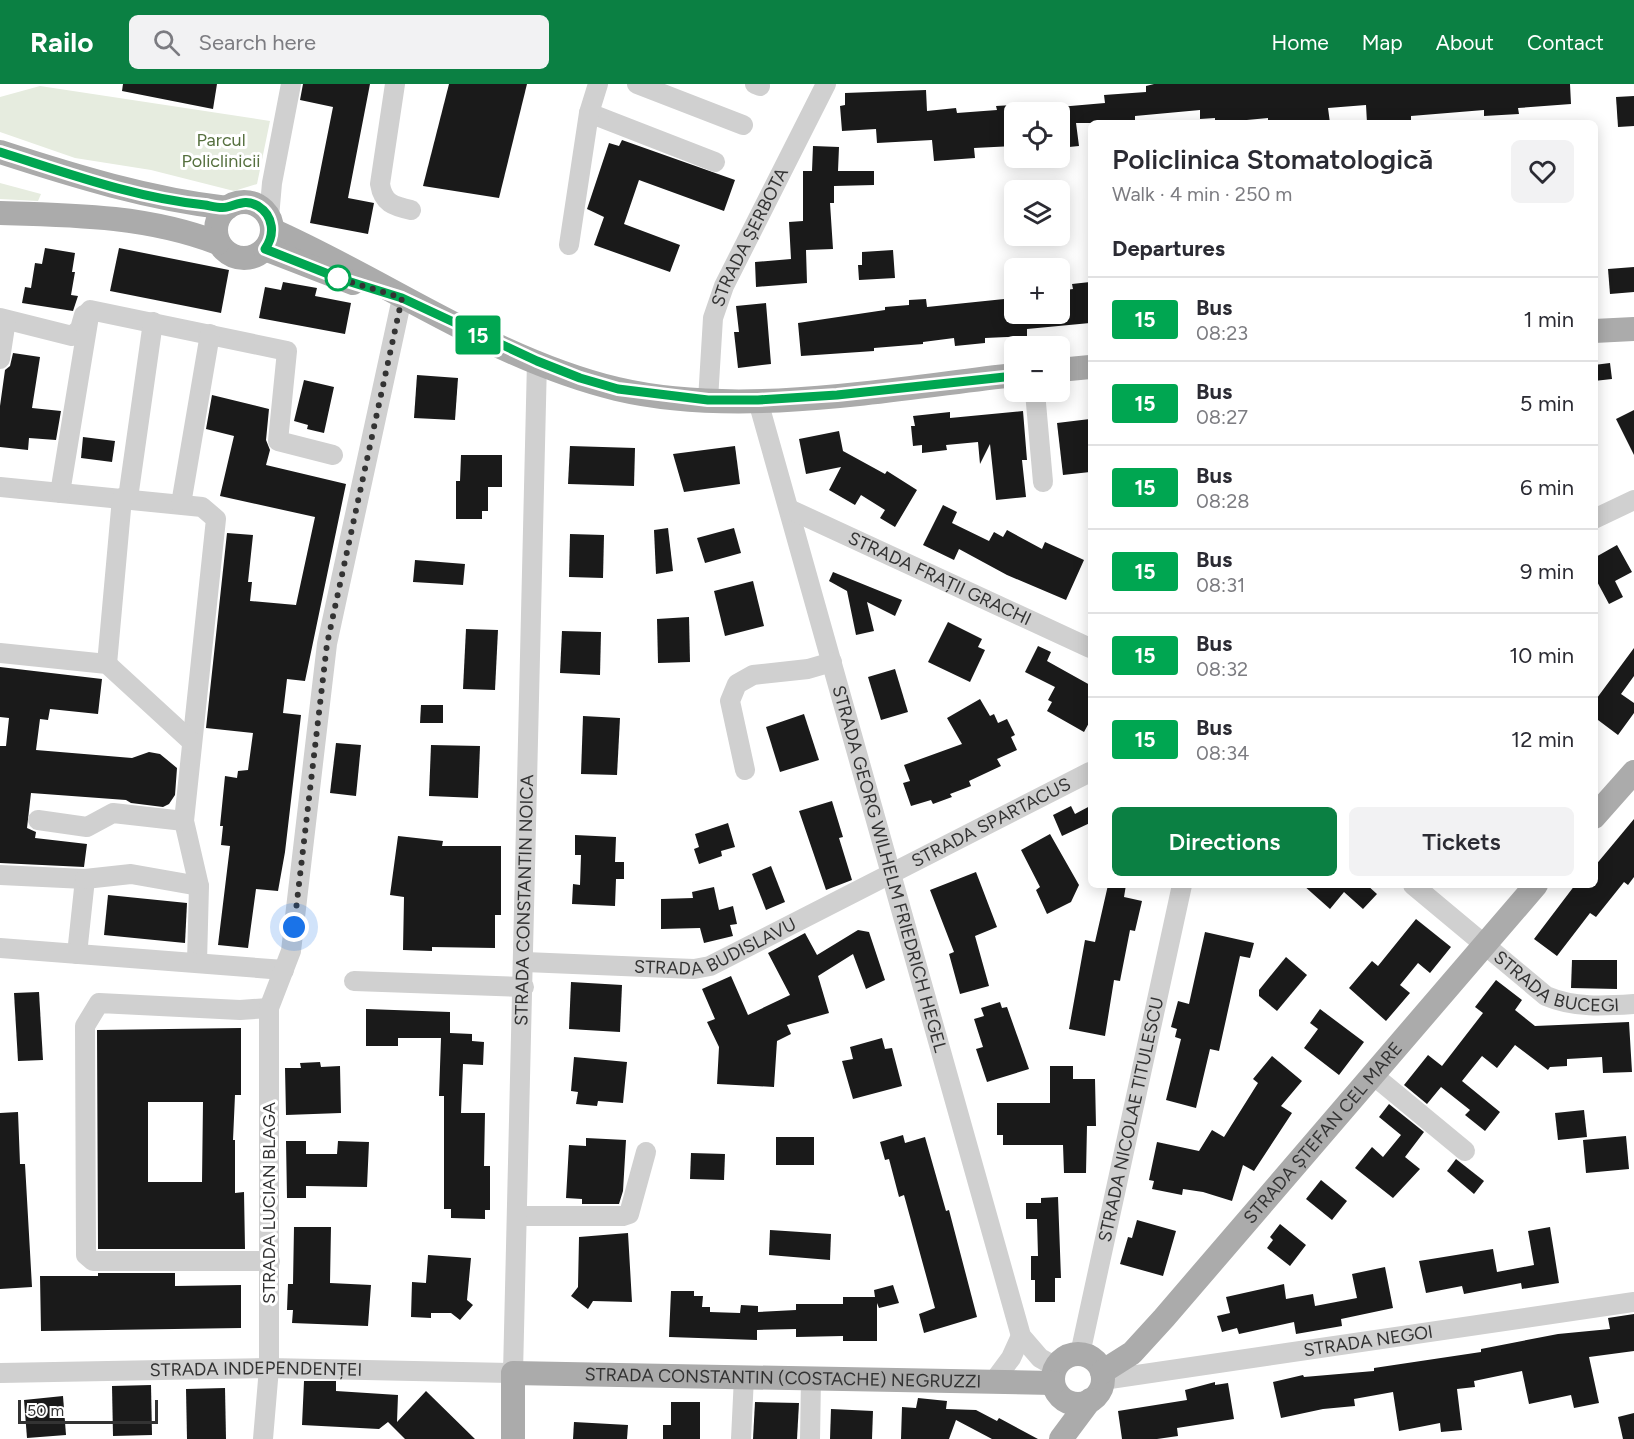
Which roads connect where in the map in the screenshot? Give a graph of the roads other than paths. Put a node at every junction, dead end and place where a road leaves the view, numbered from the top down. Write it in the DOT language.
graph roads {
  1 [pos="291,84"];
  2 [pos="395,84"];
  3 [pos="598,84"];
  4 [pos="637,84"];
  5 [pos="826,84"];
  6 [pos="589,113"];
  7 [pos="742,125"];
  8 [pos="0,152"];
  9 [pos="715,162"];
  10 [pos="227,208"];
  11 [pos="411,210"];
  12 [pos="0,213"];
  13 [pos="266,225"];
  14 [pos="218,243"];
  15 [pos="568,245"];
  16 [pos="402,298"];
  17 [pos="90,310"];
  18 [pos="3,319"];
  19 [pos="153,322"];
  20 [pos="1634,328"];
  21 [pos="1598,331"];
  22 [pos="210,334"];
  23 [pos="0,359"];
  24 [pos="537,361"];
  25 [pos="1088,367"];
  26 [pos="1070,369"];
  27 [pos="1004,376"];
  28 [pos="708,400"];
  29 [pos="758,400"];
  30 [pos="1036,402"];
  31 [pos="333,455"];
  32 [pos="1043,482"];
  33 [pos="0,487"];
  34 [pos="60,493"];
  35 [pos="125,498"];
  36 [pos="1634,500"];
  37 [pos="181,504"];
  38 [pos="789,509"];
  39 [pos="1598,517"];
  40 [pos="1088,647"];
  41 [pos="0,653"];
  42 [pos="832,662"];
  43 [pos="107,664"];
  44 [pos="192,742"];
  45 [pos="745,770"];
  46 [pos="1634,772"];
  47 [pos="1088,773"];
  48 [pos="1598,812"];
  49 [pos="38,820"];
  50 [pos="184,821"];
  51 [pos="891,872"];
  52 [pos="0,875"];
  53 [pos="85,879"];
  54 [pos="199,886"];
  55 [pos="1181,888"];
  56 [pos="1417,888"];
  57 [pos="1533,888"];
  58 [pos="1485,945"];
  59 [pos="0,948"];
  60 [pos="76,954"];
  61 [pos="525,962"];
  62 [pos="206,963"];
  63 [pos="284,970"];
  64 [pos="354,981"];
  65 [pos="524,987"];
  66 [pos="1634,1004"];
  67 [pos="269,1008"];
  68 [pos="1374,1075"];
  69 [pos="1465,1151"];
  70 [pos="646,1152"];
  71 [pos="518,1216"];
  72 [pos="270,1261"];
  73 [pos="1634,1302"];
  74 [pos="1021,1336"];
  75 [pos="1080,1354"];
  76 [pos="269,1368"];
  77 [pos="513,1372"];
  78 [pos="0,1373"];
  79 [pos="1055,1375"];
  80 [pos="744,1377"];
  81 [pos="811,1378"];
  82 [pos="994,1382"];
  83 [pos="1098,1384"];
  84 [pos="263,1439"];
  85 [pos="513,1439"];
  86 [pos="741,1439"];
  87 [pos="810,1439"];
  88 [pos="1061,1439"];
  1 -- 13 [label="street"];
  2 -- 11 [label="street"];
  3 -- 6 [label="street"];
  4 -- 7 [label="street"];
  5 -- 28 [label="street, STRADA ȘERBOTA"];
  6 -- 9 [label="street"];
  6 -- 15 [label="street"];
  8 -- 10 [label="main road"];
  10 -- 13 [label="main road"];
  10 -- 14 [label="main road"];
  12 -- 14 [label="main road"];
  13 -- 14 [label="main road"];
  13 -- 16 [label="main road"];
  16 -- 24 [label="main road"];
  16 -- 63 [label="street, STRADA LUCIAN BLAGA"];
  17 -- 18 [label="street"];
  17 -- 19 [label="street"];
  17 -- 34 [label="street"];
  18 -- 23 [label="street"];
  19 -- 22 [label="street"];
  19 -- 35 [label="street"];
  20 -- 21 [label="main road"];
  22 -- 31 [label="street"];
  22 -- 37 [label="street"];
  24 -- 28 [label="main road"];
  24 -- 61 [label="street, STRADA CONSTANTIN NOICA"];
  25 -- 26 [label="main road"];
  27 -- 29 [label="main road"];
  28 -- 29 [label="main road"];
  29 -- 38 [label="street, STRADA GEORG WILHELM FRIEDRICH HEGEL"];
  30 -- 32 [label="street"];
  33 -- 34 [label="street"];
  34 -- 35 [label="street"];
  35 -- 37 [label="street"];
  35 -- 43 [label="street"];
  36 -- 39 [label="street"];
  37 -- 44 [label="street"];
  38 -- 40 [label="street, STRADA FRAȚII GRACHI"];
  38 -- 42 [label="street, STRADA GEORG WILHELM FRIEDRICH HEGEL"];
  41 -- 43 [label="street"];
  42 -- 45 [label="street"];
  42 -- 51 [label="street, STRADA GEORG WILHELM FRIEDRICH HEGEL"];
  43 -- 44 [label="street"];
  44 -- 50 [label="street"];
  46 -- 48 [label="main road"];
  47 -- 51 [label="street, STRADA SPARTACUS"];
  49 -- 50 [label="street"];
  50 -- 54 [label="street"];
  51 -- 61 [label="street, STRADA BUDISLAVU"];
  51 -- 74 [label="street, STRADA GEORG WILHELM FRIEDRICH HEGEL"];
  52 -- 53 [label="street"];
  53 -- 54 [label="street"];
  53 -- 60 [label="street"];
  54 -- 62 [label="street"];
  55 -- 75 [label="street, STRADA NICOLAE TITULESCU"];
  56 -- 58 [label="street"];
  57 -- 58 [label="main road, STRADA ȘTEFAN CEL MARE"];
  58 -- 66 [label="street, STRADA BUCEGI"];
  58 -- 68 [label="main road, STRADA ȘTEFAN CEL MARE"];
  59 -- 60 [label="street"];
  60 -- 62 [label="street"];
  61 -- 65 [label="street, STRADA CONSTANTIN NOICA"];
  62 -- 63 [label="street"];
  63 -- 67 [label="street, STRADA LUCIAN BLAGA"];
  64 -- 65 [label="street"];
  65 -- 71 [label="street, STRADA CONSTANTIN NOICA"];
  67 -- 72 [label="street, STRADA LUCIAN BLAGA"];
  67 -- 72 [label="street"];
  68 -- 69 [label="street"];
  68 -- 83 [label="main road, STRADA ȘTEFAN CEL MARE"];
  70 -- 71 [label="street"];
  71 -- 77 [label="street, STRADA CONSTANTIN NOICA"];
  72 -- 76 [label="street, STRADA LUCIAN BLAGA"];
  73 -- 83 [label="street, STRADA NEGOI"];
  74 -- 79 [label="street, STRADA GEORG WILHELM FRIEDRICH HEGEL"];
  74 -- 82 [label="street"];
  75 -- 79 [label="main road"];
  75 -- 83 [label="main road"];
  76 -- 77 [label="street, STRADA INDEPENDENȚEI"];
  76 -- 78 [label="street, STRADA INDEPENDENȚEI"];
  76 -- 84 [label="street, STRADA LUCIAN BLAGA"];
  77 -- 80 [label="main road, STRADA CONSTANTIN (COSTACHE) NEGRUZZI"];
  77 -- 85 [label="main road, STRADA CONSTANTIN NOICA"];
  79 -- 82 [label="main road, STRADA CONSTANTIN (COSTACHE) NEGRUZZI"];
  79 -- 83 [label="main road"];
  80 -- 81 [label="main road, STRADA CONSTANTIN (COSTACHE) NEGRUZZI"];
  80 -- 86 [label="street"];
  81 -- 82 [label="main road, STRADA CONSTANTIN (COSTACHE) NEGRUZZI"];
  81 -- 87 [label="street"];
  83 -- 88 [label="main road, STRADA ȘTEFAN CEL MARE"];
}
